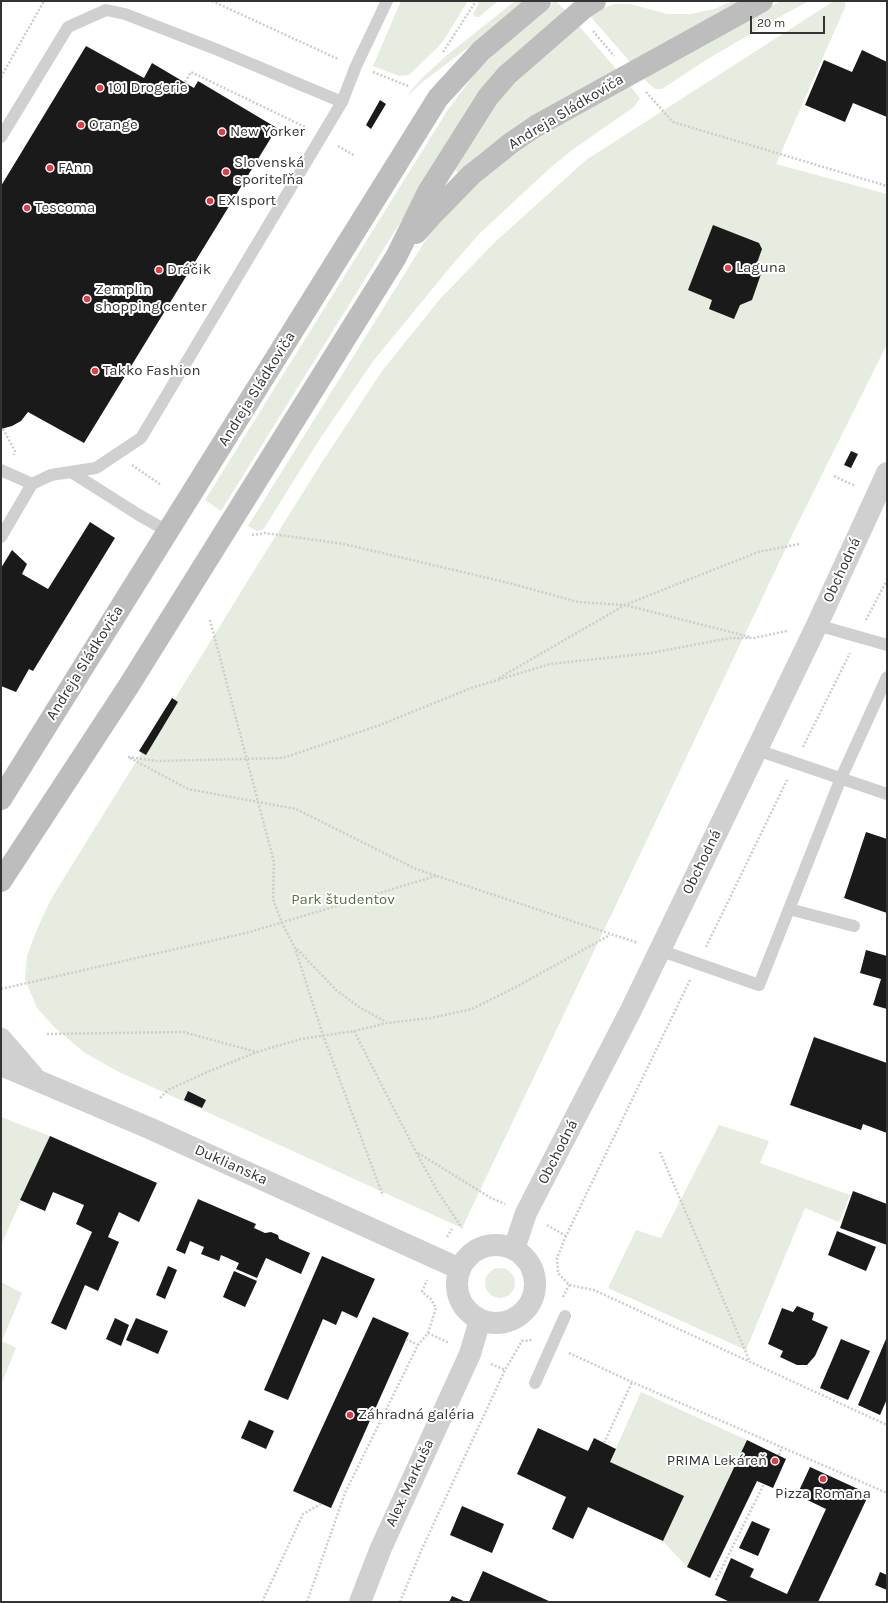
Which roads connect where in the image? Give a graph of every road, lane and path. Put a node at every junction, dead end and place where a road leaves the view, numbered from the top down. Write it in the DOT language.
graph roads {
  1 [pos="44,1"];
  2 [pos="212,1"];
  3 [pos="387,1"];
  4 [pos="476,1"];
  5 [pos="540,1"];
  6 [pos="595,1"];
  7 [pos="762,1"];
  8 [pos="588,26"];
  9 [pos="443,52"];
  10 [pos="619,61"];
  11 [pos="344,62"];
  12 [pos="369,71"];
  13 [pos="1,77"];
  14 [pos="185,82"];
  15 [pos="408,86"];
  16 [pos="653,101"];
  17 [pos="342,102"];
  18 [pos="306,128"];
  19 [pos="1,137"];
  20 [pos="332,143"];
  21 [pos="355,156"];
  22 [pos="887,186"];
  23 [pos="396,257"];
  24 [pos="3,429"];
  25 [pos="14,455"];
  26 [pos="128,463"];
  27 [pos="1,470"];
  28 [pos="71,472"];
  29 [pos="887,473"];
  30 [pos="32,484"];
  31 [pos="162,485"];
  32 [pos="167,531"];
  33 [pos="266,533"];
  34 [pos="1,537"];
  35 [pos="800,544"];
  36 [pos="887,580"];
  37 [pos="625,605"];
  38 [pos="210,620"];
  39 [pos="817,625"];
  40 [pos="858,636"];
  41 [pos="887,644"];
  42 [pos="887,677"];
  43 [pos="495,681"];
  44 [pos="757,750"];
  45 [pos="246,759"];
  46 [pos="795,763"];
  47 [pos="841,778"];
  48 [pos="887,794"];
  49 [pos="1,799"];
  50 [pos="258,802"];
  51 [pos="436,876"];
  52 [pos="1,881"];
  53 [pos="789,909"];
  54 [pos="282,923"];
  55 [pos="854,926"];
  56 [pos="610,935"];
  57 [pos="296,948"];
  58 [pos="659,950"];
  59 [pos="698,963"];
  60 [pos="1,989"];
  61 [pos="387,1023"];
  62 [pos="354,1031"];
  63 [pos="47,1034"];
  64 [pos="323,1035"];
  65 [pos="1,1039"];
  66 [pos="257,1052"];
  67 [pos="1,1065"];
  68 [pos="1,1080"];
  69 [pos="37,1080"];
  70 [pos="160,1098"];
  71 [pos="416,1152"];
  72 [pos="660,1152"];
  73 [pos="383,1196"];
  74 [pos="491,1198"];
  75 [pos="462,1228"];
  76 [pos="452,1229"];
  77 [pos="514,1249"];
  78 [pos="436,1259"];
  79 [pos="460,1269"];
  80 [pos="569,1285"];
  81 [pos="562,1298"];
  82 [pos="565,1316"];
  83 [pos="480,1320"];
  84 [pos="406,1339"];
  85 [pos="418,1345"];
  86 [pos="552,1345"];
  87 [pos="751,1362"];
  88 [pos="632,1382"];
  89 [pos="535,1383"];
  90 [pos="887,1425"];
  91 [pos="604,1443"];
  92 [pos="782,1447"];
  93 [pos="779,1455"];
  94 [pos="764,1484"];
  95 [pos="887,1493"];
  96 [pos="321,1504"];
  97 [pos="716,1580"];
  98 [pos="262,1602"];
  99 [pos="307,1602"];
  100 [pos="360,1602"];
  101 [pos="400,1602"];
  1 -- 13 [label="path"];
  2 -- 11 [label="path"];
  3 -- 17 [label="lane"];
  4 -- 9 [label="path"];
  5 -- 32 [label="main road, Andreja Sládkoviča"];
  6 -- 23 [label="main road, Andreja Sládkoviča"];
  7 -- 23 [label="main road, Andreja Sládkoviča"];
  8 -- 10 [label="path"];
  12 -- 15 [label="path"];
  14 -- 18 [label="path"];
  16 -- 22 [label="path"];
  17 -- 19 [label="lane"];
  17 -- 28 [label="lane"];
  20 -- 21 [label="path"];
  23 -- 52 [label="main road, Andreja Sládkoviča"];
  24 -- 25 [label="path"];
  26 -- 31 [label="path"];
  27 -- 30 [label="lane"];
  28 -- 30 [label="lane"];
  28 -- 32 [label="lane"];
  29 -- 39 [label="street, Obchodná"];
  30 -- 34 [label="lane"];
  32 -- 49 [label="main road, Andreja Sládkoviča"];
  33 -- 37 [label="path"];
  35 -- 37 [label="path"];
  36 -- 40 [label="path"];
  37 -- 43 [label="path"];
  37 -- 43 [label="path"];
  38 -- 45 [label="path"];
  39 -- 40 [label="lane"];
  39 -- 44 [label="street, Obchodná"];
  40 -- 41 [label="lane"];
  40 -- 46 [label="path"];
  42 -- 47 [label="lane"];
  43 -- 45 [label="path"];
  44 -- 46 [label="lane"];
  44 -- 58 [label="street, Obchodná"];
  45 -- 50 [label="path"];
  45 -- 50 [label="path"];
  46 -- 47 [label="lane"];
  46 -- 59 [label="path"];
  47 -- 48 [label="lane"];
  47 -- 53 [label="lane"];
  50 -- 51 [label="path"];
  50 -- 54 [label="path"];
  51 -- 54 [label="path"];
  51 -- 56 [label="path"];
  53 -- 55 [label="lane"];
  53 -- 59 [label="lane"];
  54 -- 57 [label="path"];
  54 -- 60 [label="path"];
  56 -- 58 [label="path"];
  56 -- 61 [label="path"];
  57 -- 61 [label="path"];
  57 -- 64 [label="path"];
  58 -- 59 [label="lane"];
  58 -- 77 [label="street, Obchodná"];
  59 -- 80 [label="path"];
  61 -- 62 [label="path"];
  62 -- 64 [label="path"];
  62 -- 71 [label="path"];
  63 -- 66 [label="path"];
  64 -- 66 [label="path"];
  64 -- 73 [label="path"];
  65 -- 69 [label="street"];
  66 -- 70 [label="path"];
  67 -- 69 [label="street, Duklianska"];
  68 -- 69 [label="street"];
  69 -- 78 [label="street, Duklianska"];
  71 -- 74 [label="path"];
  71 -- 75 [label="path"];
  72 -- 87 [label="path"];
  76 -- 78 [label="path"];
  77 -- 79 [label="street"];
  77 -- 83 [label="street"];
  78 -- 79 [label="street, Duklianska"];
  78 -- 85 [label="path"];
  79 -- 83 [label="street"];
  80 -- 81 [label="path"];
  80 -- 87 [label="path"];
  82 -- 86 [label="lane"];
  83 -- 100 [label="street, Alex. Markuša"];
  84 -- 85 [label="path"];
  85 -- 99 [label="path"];
  86 -- 88 [label="path"];
  86 -- 89 [label="lane"];
  86 -- 101 [label="path"];
  87 -- 90 [label="path"];
  88 -- 91 [label="path"];
  88 -- 92 [label="path"];
  92 -- 93 [label="path"];
  92 -- 95 [label="path"];
  94 -- 97 [label="path"];
  96 -- 98 [label="path"];
}
